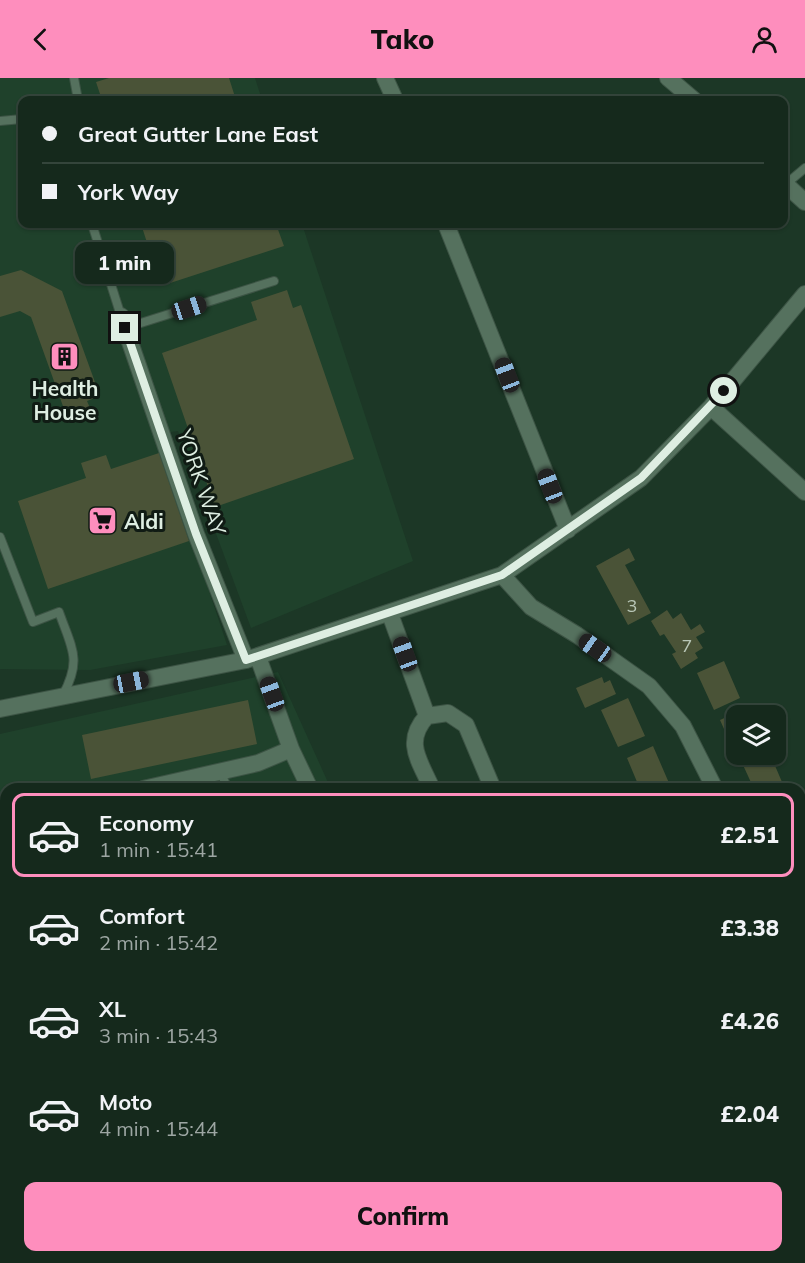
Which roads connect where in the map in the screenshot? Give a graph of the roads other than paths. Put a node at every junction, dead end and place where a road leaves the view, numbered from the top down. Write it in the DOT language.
graph roads {
  1 [pos="74,78"];
  2 [pos="385,78"];
  3 [pos="668,78"];
  4 [pos="77,96"];
  5 [pos="393,96"];
  6 [pos="688,96"];
  7 [pos="18,120"];
  8 [pos="0,122"];
  9 [pos="805,168"];
  10 [pos="788,180"];
  11 [pos="788,187"];
  12 [pos="805,202"];
  13 [pos="94,228"];
  14 [pos="448,228"];
  15 [pos="274,281"];
  16 [pos="805,294"];
  17 [pos="123,322"];
  18 [pos="711,407"];
  19 [pos="805,492"];
  20 [pos="568,530"];
  21 [pos="0,537"];
  22 [pos="502,575"];
  23 [pos="390,614"];
  24 [pos="252,659"];
  25 [pos="62,696"];
  26 [pos="0,709"];
  27 [pos="427,716"];
  28 [pos="291,749"];
  29 [pos="220,771"];
  30 [pos="169,783"];
  31 [pos="225,783"];
  32 [pos="307,783"];
  33 [pos="429,783"];
  34 [pos="490,783"];
  35 [pos="712,783"];
  1 -- 4 [label="lane"];
  2 -- 5 [label="street"];
  3 -- 6 [label="street"];
  7 -- 8 [label="lane"];
  9 -- 10 [label="lane"];
  11 -- 12 [label="street"];
  13 -- 17 [label="lane"];
  14 -- 20 [label="street"];
  15 -- 17 [label="lane"];
  16 -- 18 [label="street"];
  17 -- 24 [label="street, YORK WAY"];
  18 -- 19 [label="street"];
  18 -- 20 [label="street"];
  20 -- 22 [label="street"];
  21 -- 25 [label="lane"];
  22 -- 23 [label="street"];
  22 -- 35 [label="street"];
  23 -- 24 [label="street"];
  23 -- 27 [label="street"];
  24 -- 25 [label="street"];
  24 -- 28 [label="street, YORK WAY"];
  25 -- 26 [label="street"];
  27 -- 33 [label="street"];
  27 -- 34 [label="street"];
  28 -- 29 [label="street"];
  28 -- 32 [label="street, YORK WAY"];
  29 -- 30 [label="street"];
  29 -- 31 [label="lane"];
}
